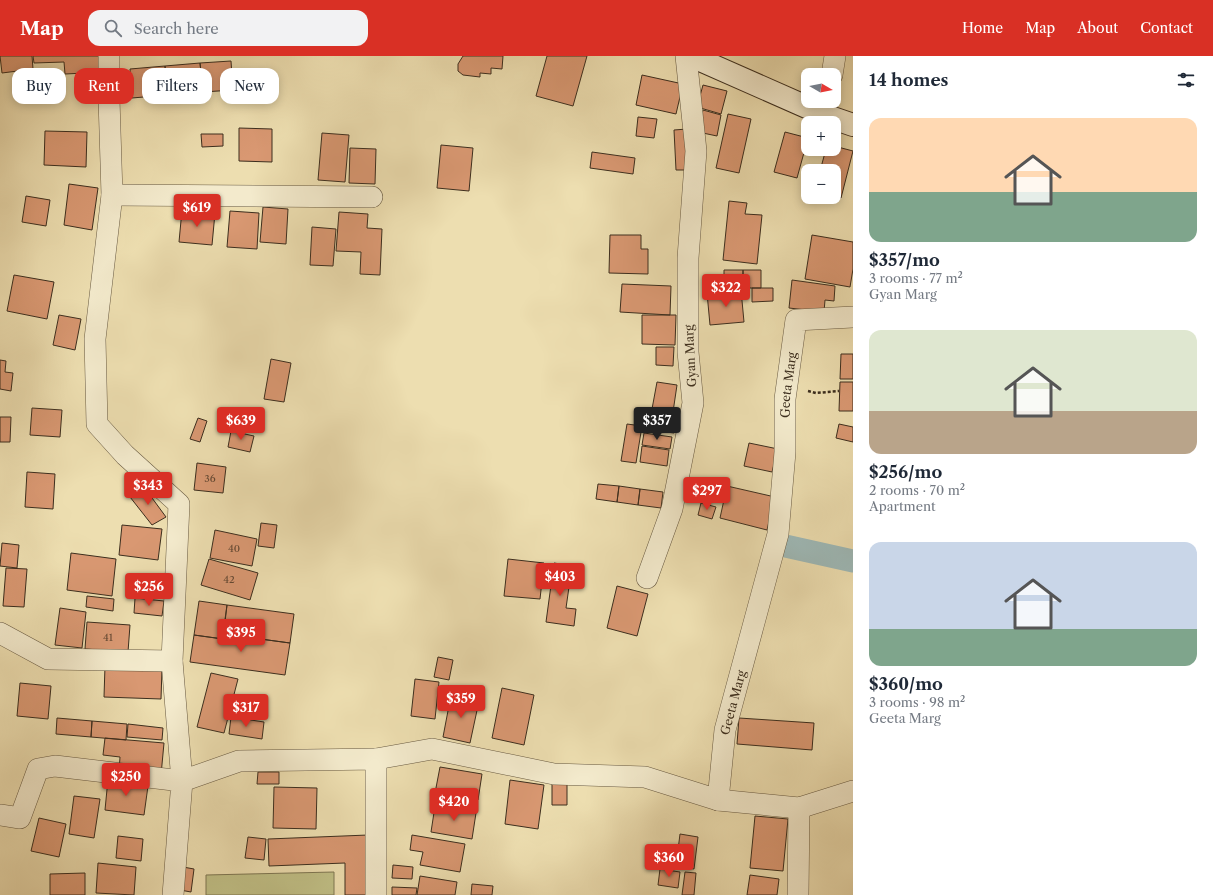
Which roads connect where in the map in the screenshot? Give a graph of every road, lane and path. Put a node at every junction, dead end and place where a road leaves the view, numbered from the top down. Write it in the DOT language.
graph roads {
  1 [pos="109,56"];
  2 [pos="686,56"];
  3 [pos="691,56"];
  4 [pos="835,56"];
  5 [pos="833,68"];
  6 [pos="801,98"];
  7 [pos="828,108"];
  8 [pos="853,125"];
  9 [pos="112,194"];
  10 [pos="372,197"];
  11 [pos="853,317"];
  12 [pos="839,391"];
  13 [pos="786,399"];
  14 [pos="647,578"];
  15 [pos="0,633"];
  16 [pos="172,661"];
  17 [pos="376,759"];
  18 [pos="182,781"];
  19 [pos="853,791"];
  20 [pos="718,800"];
  21 [pos="799,808"];
  22 [pos="0,815"];
  23 [pos="172,895"];
  24 [pos="376,895"];
  25 [pos="798,895"];
  1 -- 9 [label="street"];
  2 -- 14 [label="street, Gyan Marg"];
  3 -- 6 [label="main road"];
  4 -- 5 [label="street"];
  7 -- 8 [label="main road"];
  9 -- 10 [label="street"];
  9 -- 16 [label="street"];
  11 -- 13 [label="street, Geeta Marg"];
  12 -- 13 [label="path"];
  13 -- 20 [label="street, Geeta Marg"];
  15 -- 16 [label="street"];
  16 -- 18 [label="street"];
  17 -- 18 [label="street"];
  17 -- 20 [label="street"];
  17 -- 24 [label="street"];
  18 -- 22 [label="street"];
  18 -- 23 [label="street"];
  19 -- 21 [label="street"];
  20 -- 21 [label="street"];
  21 -- 25 [label="street"];
}
